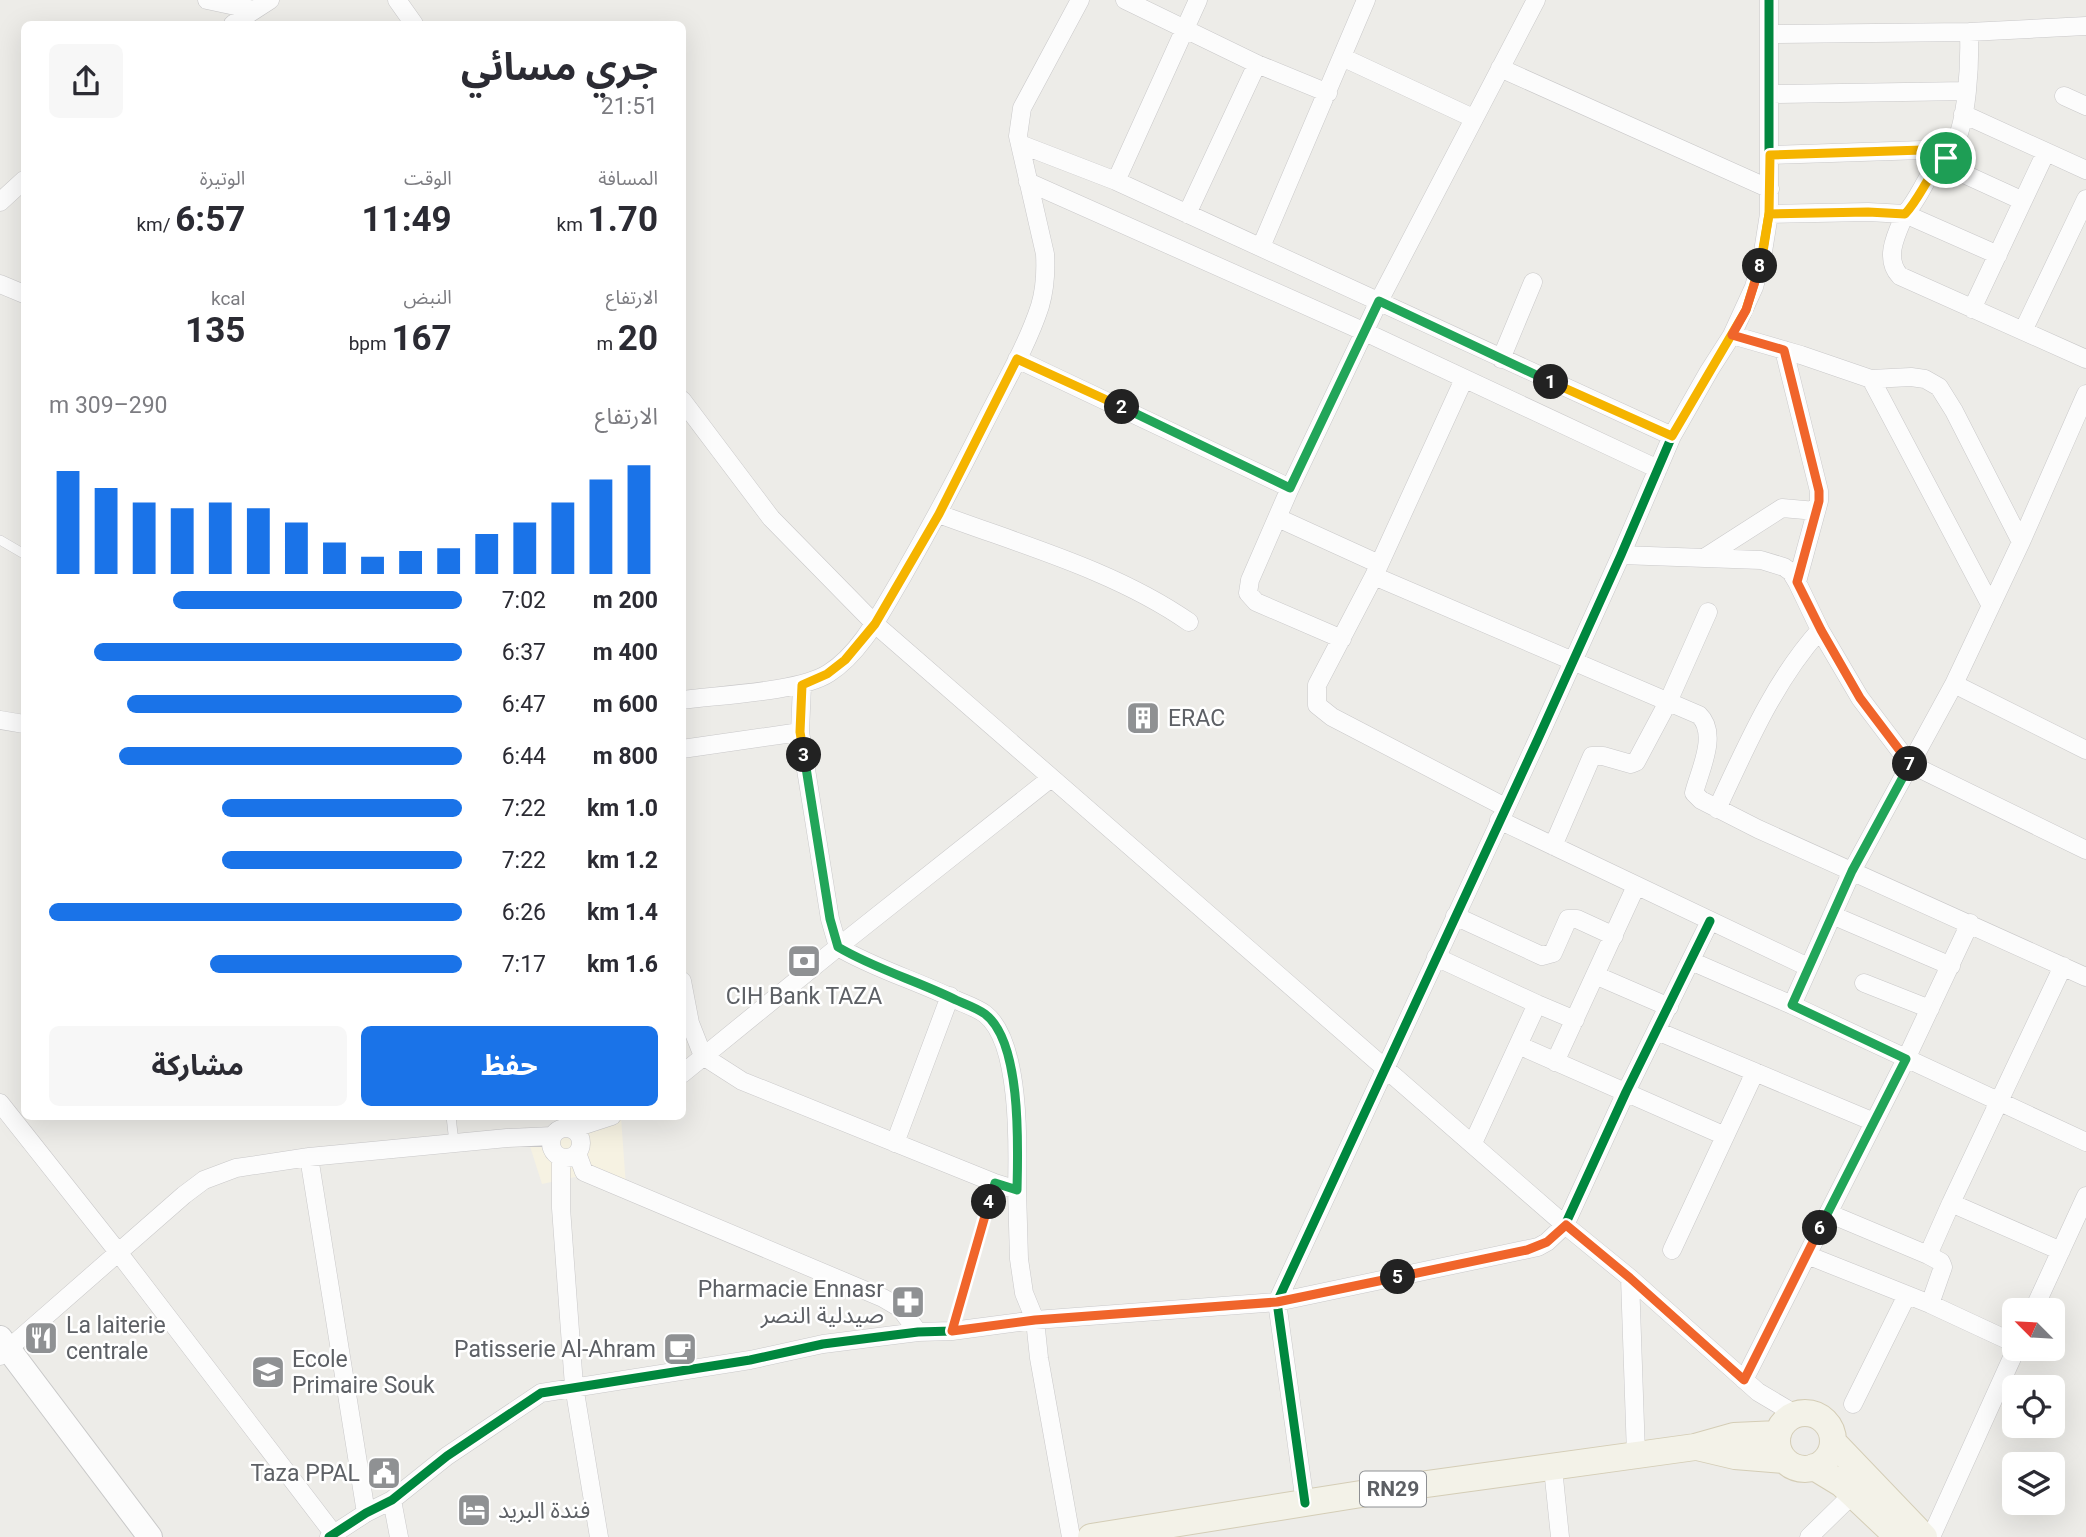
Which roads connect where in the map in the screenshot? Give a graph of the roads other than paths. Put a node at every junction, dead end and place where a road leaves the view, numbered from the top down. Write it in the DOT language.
graph roads {
  1 [pos="208,0"];
  2 [pos="270,0"];
  3 [pos="397,0"];
  4 [pos="1080,0"];
  5 [pos="1125,0"];
  6 [pos="1198,0"];
  7 [pos="1366,0"];
  8 [pos="1536,0"];
  9 [pos="1769,0"];
  10 [pos="254,10"];
  11 [pos="238,21"];
  12 [pos="412,21"];
  13 [pos="2086,26"];
  14 [pos="2059,27"];
  15 [pos="1185,29"];
  16 [pos="1969,32"];
  17 [pos="1770,34"];
  18 [pos="2086,39"];
  19 [pos="1342,57"];
  20 [pos="1256,64"];
  21 [pos="1500,68"];
  22 [pos="1967,91"];
  23 [pos="1328,93"];
  24 [pos="1770,94"];
  25 [pos="2064,96"];
  26 [pos="2086,106"];
  27 [pos="1963,114"];
  28 [pos="1473,118"];
  29 [pos="1020,144"];
  30 [pos="1953,149"];
  31 [pos="2046,152"];
  32 [pos="1770,155"];
  33 [pos="1940,163"];
  34 [pos="2086,170"];
  35 [pos="1116,181"];
  36 [pos="1028,182"];
  37 [pos="21,183"];
  38 [pos="1770,189"];
  39 [pos="2086,199"];
  40 [pos="2023,201"];
  41 [pos="0,202"];
  42 [pos="1187,214"];
  43 [pos="1769,214"];
  44 [pos="1905,214"];
  45 [pos="1261,247"];
  46 [pos="1998,255"];
  47 [pos="1533,282"];
  48 [pos="0,284"];
  49 [pos="21,293"];
  50 [pos="1379,301"];
  51 [pos="1972,309"];
  52 [pos="2022,331"];
  53 [pos="1365,332"];
  54 [pos="1732,335"];
  55 [pos="1784,350"];
  56 [pos="1017,359"];
  57 [pos="1501,359"];
  58 [pos="2086,359"];
  59 [pos="1464,379"];
  60 [pos="1871,379"];
  61 [pos="2086,394"];
  62 [pos="686,405"];
  63 [pos="1672,436"];
  64 [pos="1658,469"];
  65 [pos="1290,488"];
  66 [pos="1816,511"];
  67 [pos="939,514"];
  68 [pos="1278,518"];
  69 [pos="0,540"];
  70 [pos="2021,542"];
  71 [pos="21,552"];
  72 [pos="1621,555"];
  73 [pos="1704,558"];
  74 [pos="1376,570"];
  75 [pos="1797,582"];
  76 [pos="1990,604"];
  77 [pos="1708,612"];
  78 [pos="1189,622"];
  79 [pos="875,624"];
  80 [pos="1821,630"];
  81 [pos="1342,639"];
  82 [pos="1572,661"];
  83 [pos="1954,684"];
  84 [pos="802,685"];
  85 [pos="686,699"];
  86 [pos="1668,702"];
  87 [pos="0,720"];
  88 [pos="21,724"];
  89 [pos="800,732"];
  90 [pos="686,748"];
  91 [pos="2086,750"];
  92 [pos="1910,764"];
  93 [pos="1051,778"];
  94 [pos="1717,809"];
  95 [pos="1502,813"];
  96 [pos="1553,846"];
  97 [pos="2086,850"];
  98 [pos="1852,871"];
  99 [pos="1636,886"];
  100 [pos="1832,915"];
  101 [pos="1455,916"];
  102 [pos="1710,921"];
  103 [pos="1970,923"];
  104 [pos="1614,936"];
  105 [pos="838,947"];
  106 [pos="1436,957"];
  107 [pos="1691,961"];
  108 [pos="1951,966"];
  109 [pos="1808,967"];
  110 [pos="2063,967"];
  111 [pos="1595,975"];
  112 [pos="2086,977"];
  113 [pos="1864,983"];
  114 [pos="950,996"];
  115 [pos="686,1002"];
  116 [pos="1537,1004"];
  117 [pos="1792,1005"];
  118 [pos="1669,1007"];
  119 [pos="1930,1009"];
  120 [pos="1575,1020"];
  121 [pos="1657,1031"];
  122 [pos="1518,1045"];
  123 [pos="703,1056"];
  124 [pos="1906,1059"];
  125 [pos="1555,1062"];
  126 [pos="1385,1066"];
  127 [pos="686,1071"];
  128 [pos="1755,1072"];
  129 [pos="1626,1092"];
  130 [pos="0,1102"];
  131 [pos="2000,1102"];
  132 [pos="451,1120"];
  133 [pos="599,1120"];
  134 [pos="1874,1122"];
  135 [pos="572,1129"];
  136 [pos="553,1136"];
  137 [pos="1725,1136"];
  138 [pos="2086,1142"];
  139 [pos="454,1143"];
  140 [pos="895,1143"];
  141 [pos="1473,1143"];
  142 [pos="569,1155"];
  143 [pos="309,1157"];
  144 [pos="995,1183"];
  145 [pos="1017,1190"];
  146 [pos="2086,1196"];
  147 [pos="1951,1203"];
  148 [pos="1828,1213"];
  149 [pos="1566,1225"];
  150 [pos="1672,1250"];
  151 [pos="2061,1251"];
  152 [pos="118,1252"];
  153 [pos="1807,1255"];
  154 [pos="1928,1255"];
  155 [pos="1630,1278"];
  156 [pos="1907,1295"];
  157 [pos="2039,1298"];
  158 [pos="1277,1302"];
  159 [pos="1930,1304"];
  160 [pos="1035,1320"];
  161 [pos="952,1331"];
  162 [pos="918,1332"];
  163 [pos="2002,1337"];
  164 [pos="3,1347"];
  165 [pos="2009,1362"];
  166 [pos="1744,1380"];
  167 [pos="574,1386"];
  168 [pos="1853,1404"];
  169 [pos="1785,1434"];
  170 [pos="1833,1443"];
  171 [pos="1636,1455"];
  172 [pos="1814,1467"];
  173 [pos="1553,1468"];
  174 [pos="1853,1494"];
  175 [pos="392,1500"];
  176 [pos="1305,1503"];
  177 [pos="366,1513"];
  178 [pos="333,1536"];
  179 [pos="150,1537"];
  180 [pos="399,1537"];
  181 [pos="600,1537"];
  182 [pos="1071,1537"];
  183 [pos="1091,1537"];
  184 [pos="1560,1537"];
  185 [pos="1809,1537"];
  186 [pos="1898,1537"];
  187 [pos="1924,1537"];
  188 [pos="1931,1537"];
  1 -- 10 [label="street"];
  2 -- 10 [label="street"];
  3 -- 12 [label="street"];
  4 -- 29 [label="street"];
  5 -- 15 [label="street"];
  6 -- 15 [label="street"];
  7 -- 19 [label="street"];
  8 -- 21 [label="street"];
  9 -- 17 [label="street"];
  10 -- 11 [label="street"];
  13 -- 14 [label="street"];
  14 -- 16 [label="street"];
  14 -- 18 [label="street"];
  15 -- 20 [label="street"];
  15 -- 35 [label="street"];
  16 -- 17 [label="street"];
  16 -- 22 [label="street"];
  17 -- 24 [label="street"];
  19 -- 23 [label="street"];
  19 -- 28 [label="street"];
  20 -- 23 [label="street"];
  20 -- 42 [label="street"];
  21 -- 28 [label="street"];
  21 -- 38 [label="street"];
  22 -- 24 [label="street"];
  22 -- 27 [label="street"];
  23 -- 45 [label="street"];
  24 -- 32 [label="street"];
  25 -- 26 [label="street"];
  27 -- 30 [label="street"];
  27 -- 31 [label="street"];
  28 -- 50 [label="street"];
  29 -- 35 [label="street"];
  29 -- 36 [label="street"];
  30 -- 32 [label="street"];
  30 -- 33 [label="street"];
  31 -- 34 [label="street"];
  31 -- 40 [label="street"];
  32 -- 38 [label="street"];
  33 -- 40 [label="street"];
  33 -- 44 [label="street"];
  35 -- 42 [label="street"];
  36 -- 53 [label="street"];
  36 -- 56 [label="street"];
  37 -- 41 [label="street"];
  38 -- 43 [label="street"];
  39 -- 52 [label="street"];
  40 -- 46 [label="street"];
  42 -- 45 [label="street"];
  43 -- 44 [label="street"];
  43 -- 54 [label="street"];
  44 -- 46 [label="street"];
  44 -- 51 [label="street"];
  45 -- 50 [label="street"];
  46 -- 51 [label="street"];
  47 -- 57 [label="street"];
  48 -- 49 [label="street"];
  50 -- 53 [label="street"];
  50 -- 57 [label="street"];
  51 -- 52 [label="street"];
  52 -- 58 [label="street"];
  53 -- 59 [label="street"];
  53 -- 65 [label="street"];
  54 -- 55 [label="street"];
  54 -- 63 [label="street"];
  55 -- 60 [label="street"];
  55 -- 66 [label="street"];
  56 -- 65 [label="street"];
  56 -- 67 [label="street"];
  57 -- 63 [label="street"];
  59 -- 64 [label="street"];
  59 -- 74 [label="street"];
  60 -- 70 [label="street"];
  60 -- 76 [label="street"];
  61 -- 70 [label="street"];
  62 -- 79 [label="street"];
  63 -- 64 [label="street"];
  64 -- 72 [label="street"];
  65 -- 68 [label="street"];
  66 -- 73 [label="street"];
  66 -- 75 [label="street"];
  67 -- 78 [label="street"];
  67 -- 79 [label="street"];
  68 -- 74 [label="street"];
  68 -- 81 [label="street"];
  69 -- 71 [label="lane"];
  70 -- 76 [label="street"];
  72 -- 73 [label="street"];
  72 -- 82 [label="street"];
  73 -- 75 [label="street"];
  74 -- 81 [label="street"];
  74 -- 82 [label="street"];
  75 -- 80 [label="street"];
  76 -- 83 [label="street"];
  77 -- 86 [label="street"];
  79 -- 84 [label="street"];
  79 -- 93 [label="street"];
  80 -- 92 [label="street"];
  80 -- 94 [label="street"];
  81 -- 95 [label="street"];
  82 -- 86 [label="street"];
  82 -- 95 [label="street"];
  83 -- 91 [label="street"];
  83 -- 92 [label="street"];
  84 -- 85 [label="street"];
  84 -- 89 [label="street"];
  86 -- 94 [label="street"];
  86 -- 96 [label="street"];
  87 -- 88 [label="street"];
  89 -- 90 [label="street"];
  89 -- 105 [label="street"];
  92 -- 97 [label="street"];
  92 -- 98 [label="street"];
  93 -- 105 [label="street"];
  93 -- 126 [label="street"];
  94 -- 98 [label="street"];
  95 -- 96 [label="street"];
  95 -- 101 [label="street"];
  96 -- 99 [label="street"];
  98 -- 100 [label="street"];
  98 -- 103 [label="street"];
  99 -- 102 [label="street"];
  99 -- 104 [label="street"];
  100 -- 108 [label="street"];
  100 -- 109 [label="street"];
  101 -- 104 [label="street"];
  101 -- 106 [label="street"];
  102 -- 107 [label="street"];
  102 -- 109 [label="street"];
  103 -- 108 [label="street"];
  103 -- 110 [label="street"];
  104 -- 111 [label="street"];
  105 -- 114 [label="street"];
  105 -- 123 [label="street"];
  106 -- 116 [label="street"];
  106 -- 126 [label="street"];
  107 -- 117 [label="street"];
  107 -- 118 [label="street"];
  108 -- 119 [label="street"];
  109 -- 117 [label="street"];
  110 -- 112 [label="street"];
  110 -- 131 [label="street"];
  111 -- 118 [label="street"];
  111 -- 120 [label="street"];
  113 -- 119 [label="street"];
  114 -- 140 [label="street"];
  114 -- 145 [label="street"];
  115 -- 123 [label="street"];
  116 -- 120 [label="street"];
  116 -- 122 [label="street"];
  117 -- 124 [label="street"];
  118 -- 121 [label="street"];
  119 -- 124 [label="street"];
  120 -- 125 [label="street"];
  121 -- 128 [label="street"];
  121 -- 129 [label="street"];
  122 -- 125 [label="street"];
  122 -- 141 [label="street"];
  123 -- 127 [label="street"];
  123 -- 140 [label="street"];
  124 -- 131 [label="street"];
  124 -- 134 [label="street"];
  125 -- 129 [label="street"];
  126 -- 141 [label="street"];
  126 -- 158 [label="street"];
  128 -- 134 [label="street"];
  128 -- 137 [label="street"];
  129 -- 137 [label="street"];
  129 -- 149 [label="street"];
  130 -- 152 [label="street"];
  131 -- 138 [label="street"];
  131 -- 147 [label="street"];
  132 -- 139 [label="lane"];
  133 -- 135 [label="street"];
  134 -- 148 [label="street"];
  135 -- 136 [label="street"];
  135 -- 142 [label="street"];
  136 -- 139 [label="street"];
  136 -- 142 [label="street"];
  137 -- 150 [label="street"];
  139 -- 143 [label="street"];
  140 -- 144 [label="street"];
  141 -- 149 [label="street"];
  142 -- 162 [label="street"];
  142 -- 167 [label="street"];
  143 -- 152 [label="street"];
  143 -- 177 [label="street"];
  144 -- 145 [label="street"];
  144 -- 161 [label="lane"];
  145 -- 160 [label="street"];
  146 -- 151 [label="street"];
  147 -- 151 [label="street"];
  147 -- 154 [label="street"];
  148 -- 153 [label="street"];
  148 -- 154 [label="street"];
  149 -- 155 [label="street"];
  149 -- 158 [label="street"];
  151 -- 157 [label="street"];
  152 -- 164 [label="street"];
  152 -- 178 [label="street"];
  153 -- 156 [label="street"];
  153 -- 166 [label="street"];
  154 -- 159 [label="street"];
  155 -- 166 [label="street"];
  155 -- 171 [label="street"];
  156 -- 159 [label="street"];
  156 -- 168 [label="street"];
  158 -- 160 [label="street"];
  158 -- 176 [label="street"];
  159 -- 163 [label="street"];
  160 -- 161 [label="street"];
  160 -- 182 [label="street"];
  161 -- 162 [label="street"];
  162 -- 167 [label="street"];
  164 -- 179 [label="street"];
  165 -- 188 [label="street"];
  166 -- 169 [label="street"];
  167 -- 175 [label="street"];
  167 -- 181 [label="street"];
  169 -- 170 [label="main road, RN29"];
  169 -- 171 [label="main road, RN29"];
  169 -- 172 [label="main road, RN29"];
  170 -- 172 [label="main road"];
  170 -- 187 [label="main road, RN29"];
  171 -- 173 [label="main road, RN29"];
  172 -- 174 [label="main road, RN29"];
  173 -- 176 [label="main road, RN29"];
  173 -- 184 [label="street"];
  174 -- 185 [label="street"];
  174 -- 186 [label="main road, RN29"];
  175 -- 177 [label="street"];
  175 -- 180 [label="street"];
  176 -- 183 [label="main road, RN29"];
  177 -- 178 [label="street"];
}
